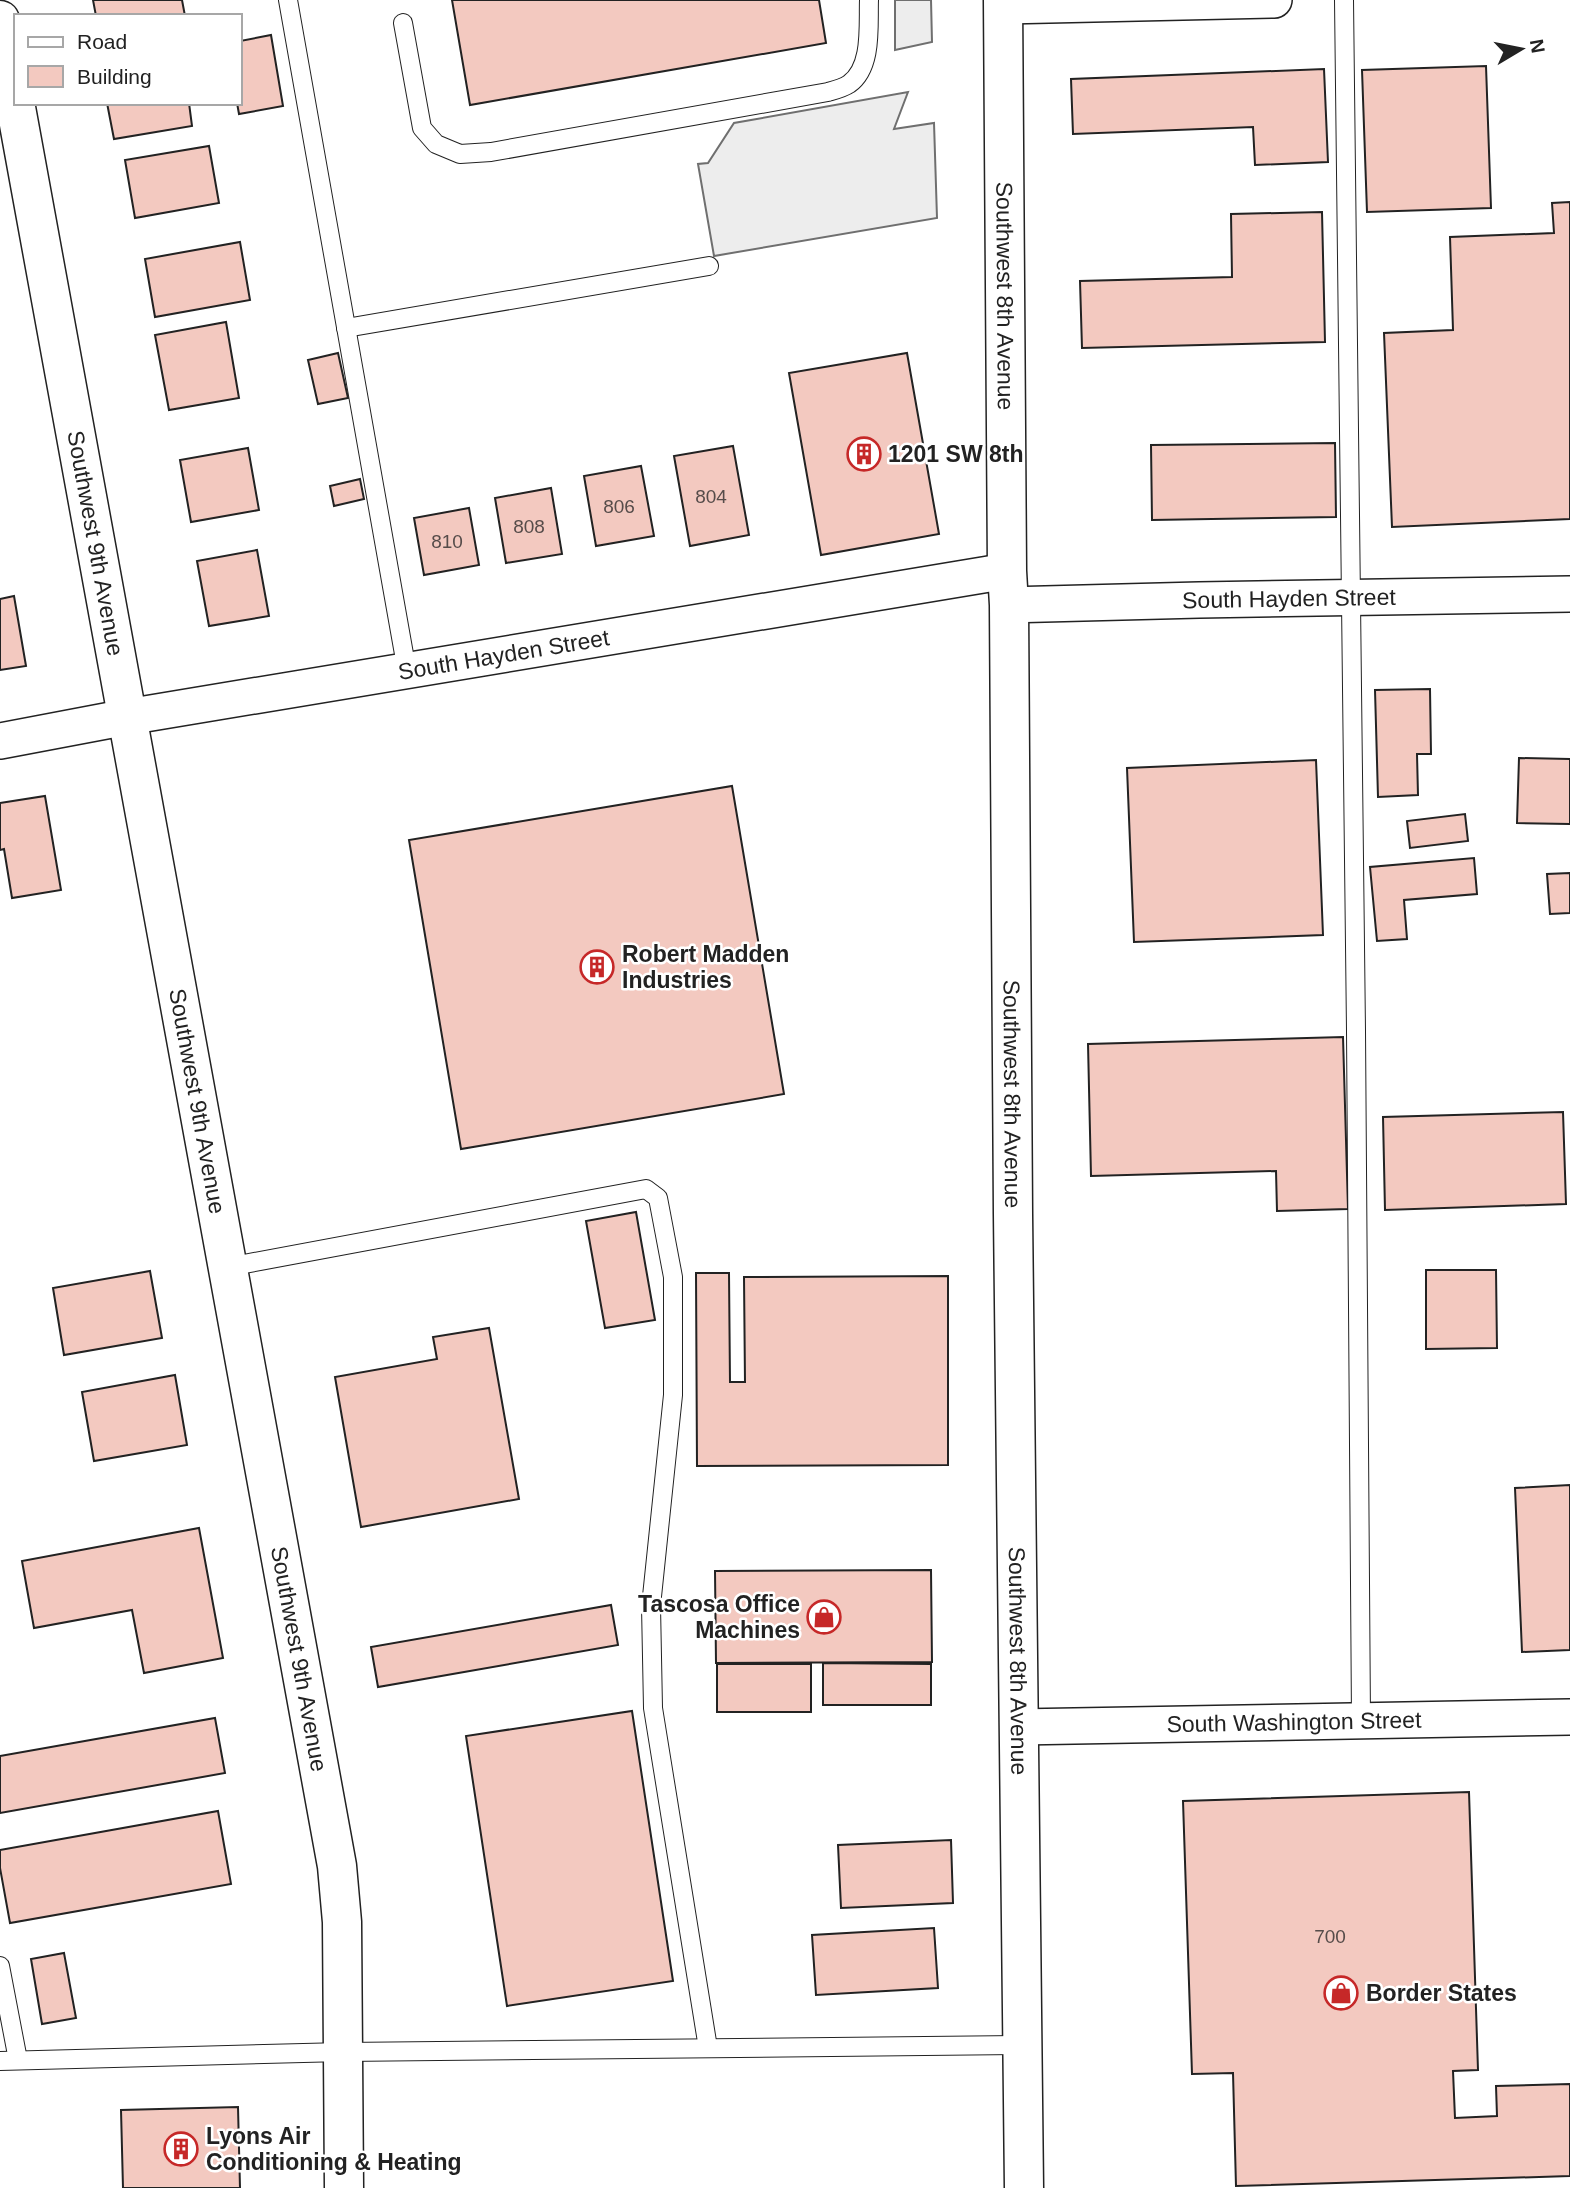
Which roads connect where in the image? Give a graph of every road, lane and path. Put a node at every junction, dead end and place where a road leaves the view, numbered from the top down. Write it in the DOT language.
graph roads {
  1 [pos="288,0"];
  2 [pos="869,0"];
  3 [pos="1274,0"];
  4 [pos="1344,0"];
  5 [pos="1003,3"];
  6 [pos="0,20"];
  7 [pos="403,23"];
  8 [pos="14,97"];
  9 [pos="15,105"];
  10 [pos="709,266"];
  11 [pos="346,328"];
  12 [pos="1008,588"];
  13 [pos="1570,594"];
  14 [pos="1350,598"];
  15 [pos="407,671"];
  16 [pos="127,717"];
  17 [pos="0,741"];
  18 [pos="228,1267"];
  19 [pos="1570,1717"];
  20 [pos="1361,1720"];
  21 [pos="1018,1727"];
  22 [pos="0,1966"];
  23 [pos="1023,2045"];
  24 [pos="708,2048"];
  25 [pos="343,2052"];
  26 [pos="9,2060"];
  27 [pos="344,2188"];
  28 [pos="1024,2188"];
  1 -- 11 [label="lane"];
  2 -- 7 [label="lane"];
  3 -- 5 [label="street"];
  4 -- 14 [label="lane"];
  5 -- 12 [label="street, Southwest 8th Avenue"];
  6 -- 8 [label="street, Southwest 9th Avenue"];
  9 -- 16 [label="street, Southwest 9th Avenue"];
  10 -- 11 [label="lane"];
  11 -- 15 [label="lane"];
  12 -- 14 [label="street, South Hayden Street"];
  12 -- 15 [label="street, South Hayden Street"];
  12 -- 21 [label="street, Southwest 8th Avenue"];
  13 -- 14 [label="street, South Hayden Street"];
  14 -- 20 [label="lane"];
  15 -- 16 [label="street, South Hayden Street"];
  16 -- 17 [label="street, South Hayden Street"];
  16 -- 18 [label="street, Southwest 9th Avenue"];
  18 -- 24 [label="lane"];
  18 -- 25 [label="street, Southwest 9th Avenue"];
  19 -- 20 [label="street, South Washington Street"];
  20 -- 21 [label="street, South Washington Street"];
  21 -- 23 [label="street, Southwest 8th Avenue"];
  22 -- 26 [label="lane"];
  23 -- 24 [label="lane"];
  23 -- 28 [label="street, Southwest 8th Avenue"];
  24 -- 25 [label="lane"];
  25 -- 26 [label="lane"];
  25 -- 27 [label="street, Southwest 9th Avenue"];
}
